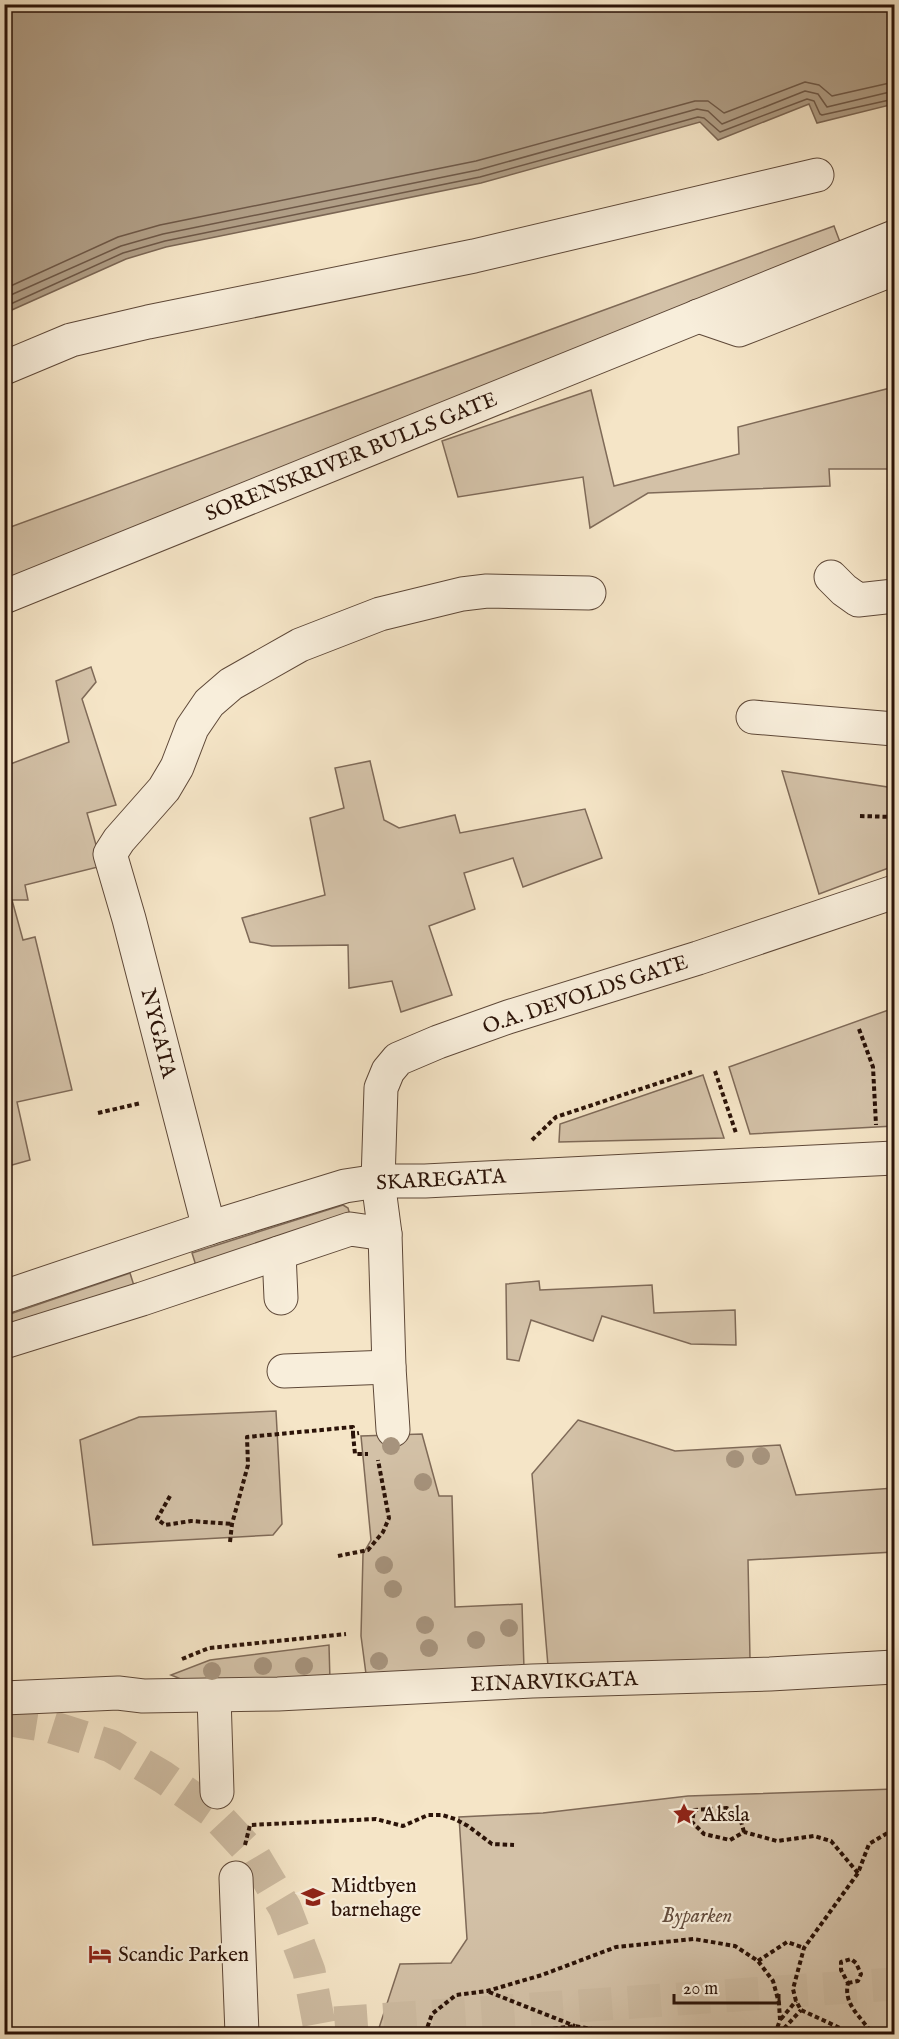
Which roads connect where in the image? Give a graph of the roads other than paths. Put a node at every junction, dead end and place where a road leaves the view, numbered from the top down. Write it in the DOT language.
graph roads {
  1 [pos="817,175"];
  2 [pos="894,237"];
  3 [pos="894,269"];
  4 [pos="698,316"];
  5 [pos="4,368"];
  6 [pos="831,577"];
  7 [pos="589,593"];
  8 [pos="894,596"];
  9 [pos="4,597"];
  10 [pos="753,717"];
  11 [pos="894,729"];
  12 [pos="894,892"];
  13 [pos="886,1158"];
  14 [pos="378,1181"];
  15 [pos="209,1228"];
  16 [pos="385,1234"];
  17 [pos="279,1253"];
  18 [pos="4,1298"];
  19 [pos="281,1298"];
  20 [pos="4,1342"];
  21 [pos="388,1368"];
  22 [pos="284,1371"];
  23 [pos="393,1430"];
  24 [pos="894,1667"];
  25 [pos="214,1696"];
  26 [pos="4,1698"];
  27 [pos="217,1792"];
  28 [pos="236,1878"];
  29 [pos="242,2034"];
  1 -- 5 [label="street"];
  2 -- 4 [label="street, SORENSKRIVER BULLS GATE"];
  3 -- 4 [label="street"];
  4 -- 9 [label="street, SORENSKRIVER BULLS GATE"];
  6 -- 8 [label="street"];
  7 -- 15 [label="street, NYGATA"];
  10 -- 11 [label="street"];
  12 -- 14 [label="street, O.A. DEVOLDS GATE"];
  13 -- 14 [label="street, SKAREGATA"];
  14 -- 15 [label="street, SKAREGATA"];
  14 -- 16 [label="street, O.A. DEVOLDS GATE"];
  15 -- 18 [label="street, SKAREGATA"];
  16 -- 17 [label="street"];
  16 -- 21 [label="street, O.A. DEVOLDS GATE"];
  17 -- 19 [label="street"];
  17 -- 20 [label="street"];
  21 -- 22 [label="street"];
  21 -- 23 [label="street, O.A. DEVOLDS GATE"];
  24 -- 25 [label="street, EINARVIKGATA"];
  25 -- 26 [label="street, EINARVIKGATA"];
  25 -- 27 [label="street"];
  28 -- 29 [label="street"];
}
